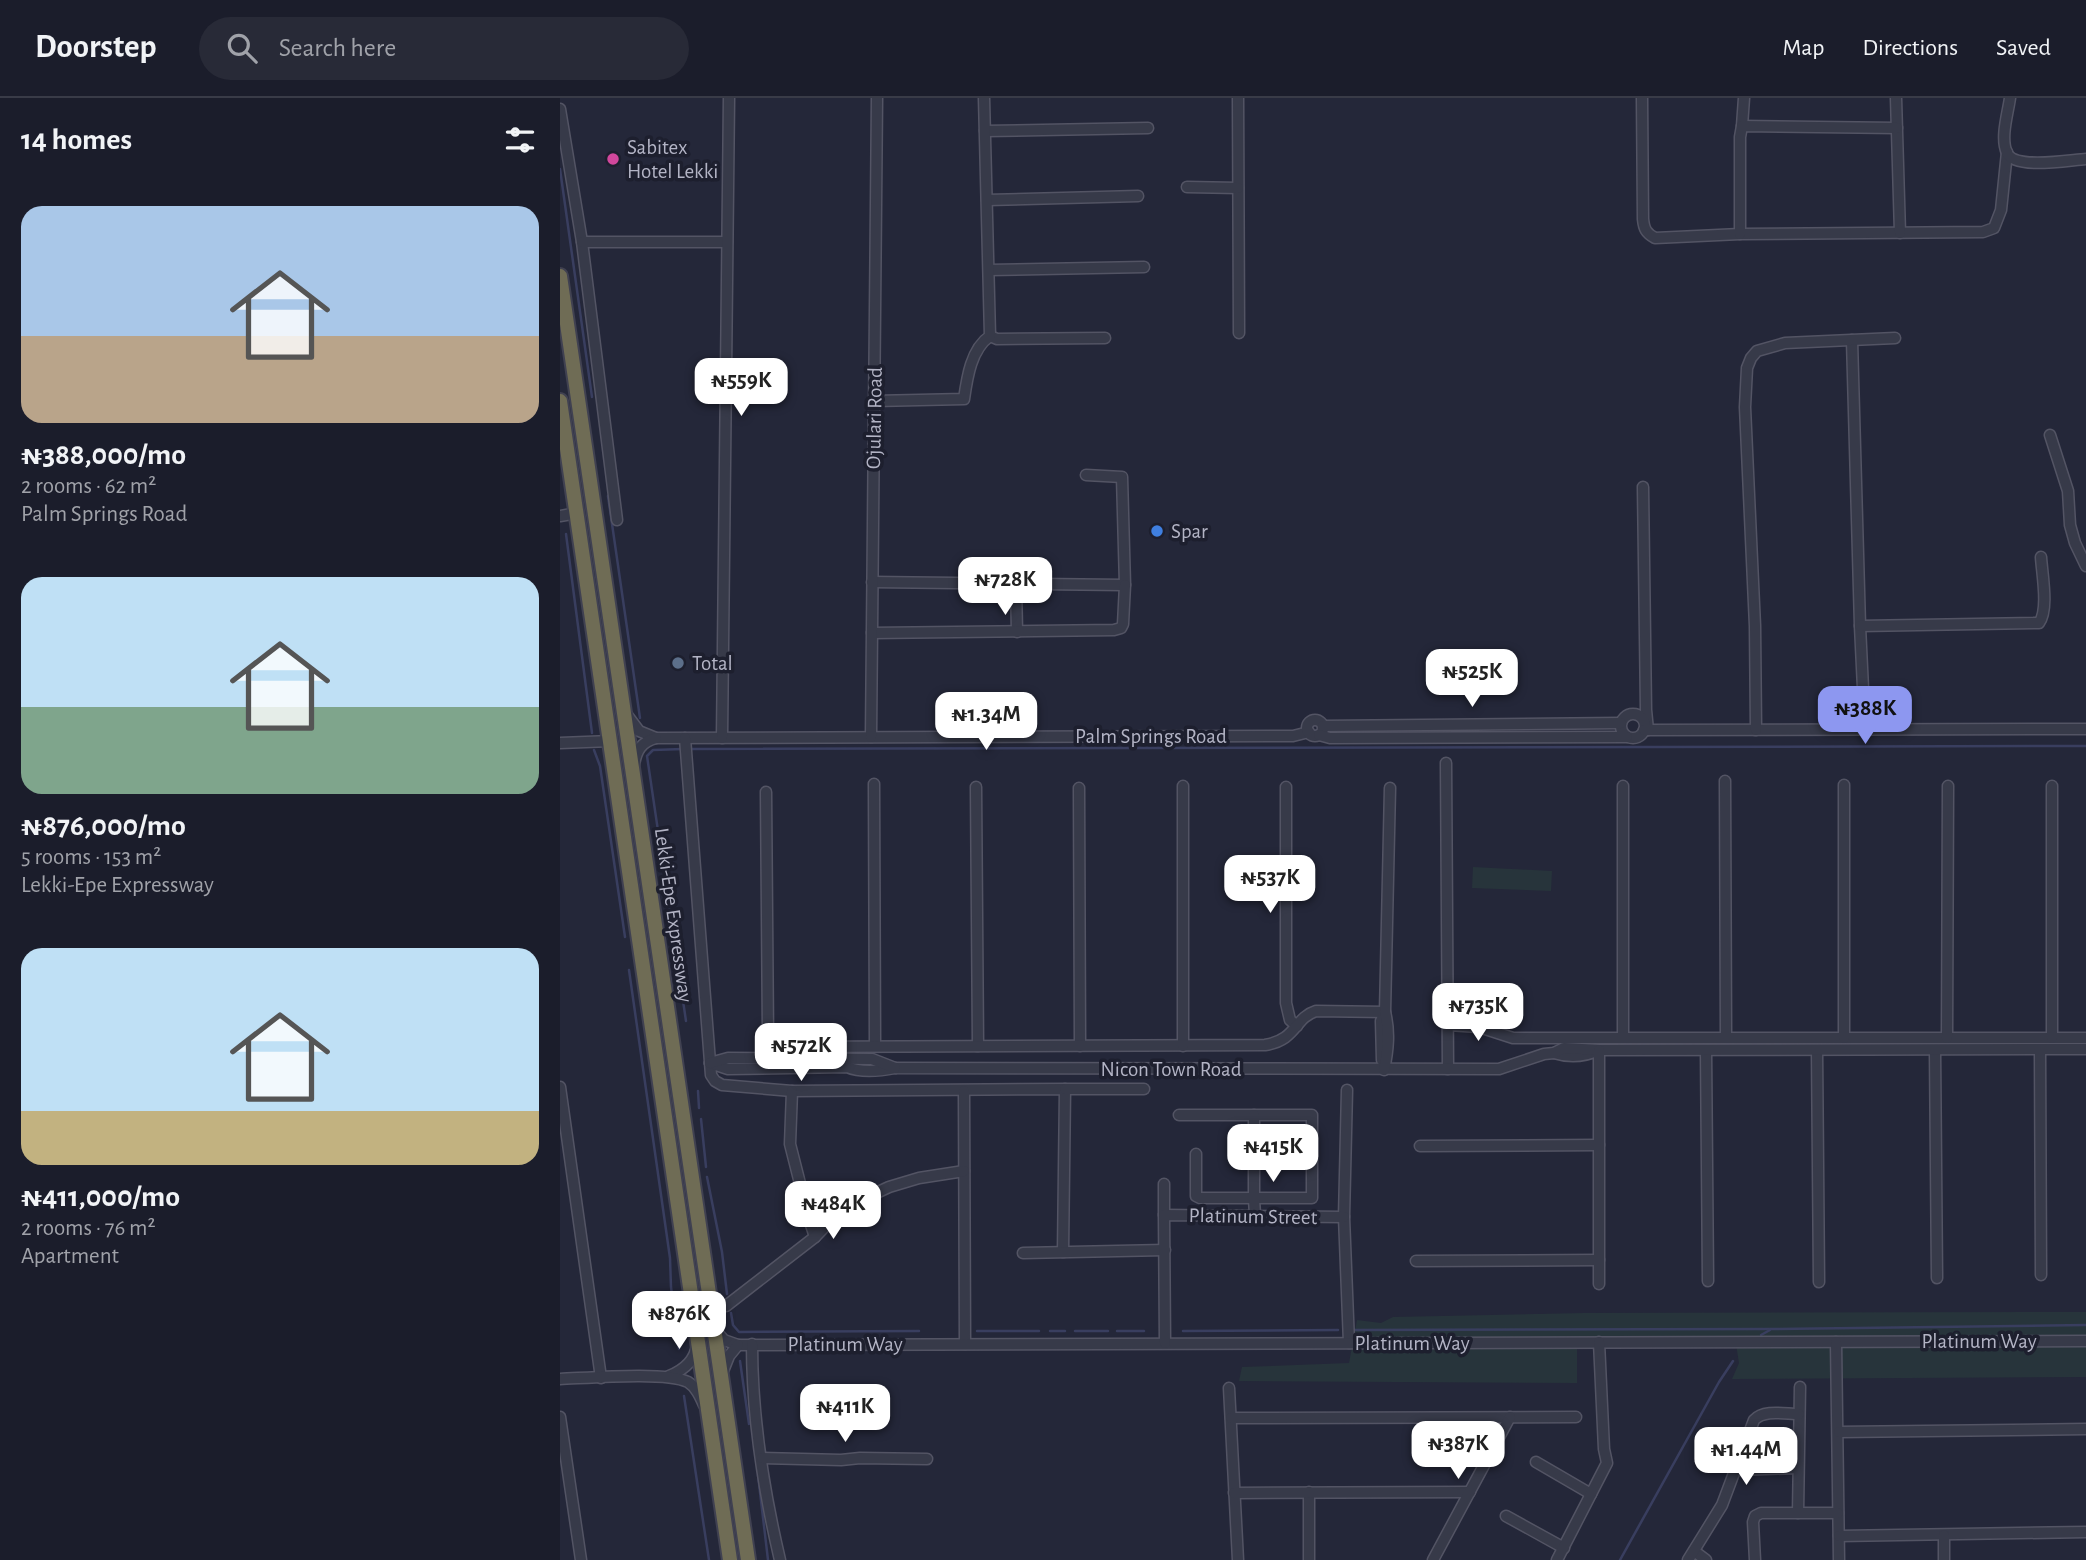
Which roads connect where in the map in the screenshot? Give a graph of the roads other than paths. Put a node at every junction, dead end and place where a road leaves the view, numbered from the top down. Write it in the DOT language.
graph roads {
  1 [pos="729,98"];
  2 [pos="877,98"];
  3 [pos="984,98"];
  4 [pos="1238,98"];
  5 [pos="1642,98"];
  6 [pos="1744,98"];
  7 [pos="1896,98"];
  8 [pos="2010,98"];
  9 [pos="560,109"];
  10 [pos="1742,126"];
  11 [pos="1148,128"];
  12 [pos="1897,128"];
  13 [pos="985,131"];
  14 [pos="2007,152"];
  15 [pos="2086,159"];
  16 [pos="1187,187"];
  17 [pos="1238,188"];
  18 [pos="1138,196"];
  19 [pos="986,200"];
  20 [pos="1900,233"];
  21 [pos="1740,234"];
  22 [pos="582,242"];
  23 [pos="727,242"];
  24 [pos="1144,267"];
  25 [pos="989,270"];
  26 [pos="560,276"];
  27 [pos="1239,333"];
  28 [pos="990,336"];
  29 [pos="1105,338"];
  30 [pos="1895,338"];
  31 [pos="1852,340"];
  32 [pos="560,401"];
  33 [pos="874,401"];
  34 [pos="2050,435"];
  35 [pos="1086,475"];
  36 [pos="1643,487"];
  37 [pos="578,513"];
  38 [pos="560,516"];
  39 [pos="617,520"];
  40 [pos="2041,557"];
  41 [pos="2086,566"];
  42 [pos="872,582"];
  43 [pos="1016,584"];
  44 [pos="1125,585"];
  45 [pos="1860,626"];
  46 [pos="1017,632"];
  47 [pos="872,633"];
  48 [pos="622,705"];
  49 [pos="1621,723"];
  50 [pos="2086,729"];
  51 [pos="1646,730"];
  52 [pos="1756,730"];
  53 [pos="1865,730"];
  54 [pos="1317,731"];
  55 [pos="871,737"];
  56 [pos="1627,737"];
  57 [pos="656,738"];
  58 [pos="722,738"];
  59 [pos="611,741"];
  60 [pos="560,743"];
  61 [pos="686,745"];
  62 [pos="1446,763"];
  63 [pos="632,779"];
  64 [pos="1725,781"];
  65 [pos="874,784"];
  66 [pos="1844,785"];
  67 [pos="1183,786"];
  68 [pos="1622,786"];
  69 [pos="1948,786"];
  70 [pos="2052,786"];
  71 [pos="976,787"];
  72 [pos="1286,787"];
  73 [pos="1079,788"];
  74 [pos="1390,788"];
  75 [pos="766,792"];
  76 [pos="1385,1012"];
  77 [pos="1448,1025"];
  78 [pos="1297,1026"];
  79 [pos="1622,1038"];
  80 [pos="1726,1038"];
  81 [pos="1844,1038"];
  82 [pos="1947,1038"];
  83 [pos="2052,1038"];
  84 [pos="2086,1038"];
  85 [pos="1183,1045"];
  86 [pos="875,1046"];
  87 [pos="978,1046"];
  88 [pos="1080,1046"];
  89 [pos="2040,1049"];
  90 [pos="2086,1049"];
  91 [pos="1600,1050"];
  92 [pos="1706,1050"];
  93 [pos="1817,1050"];
  94 [pos="1936,1050"];
  95 [pos="872,1059"];
  96 [pos="710,1063"];
  97 [pos="847,1063"];
  98 [pos="895,1068"];
  99 [pos="1448,1069"];
  100 [pos="872,1070"];
  101 [pos="1384,1070"];
  102 [pos="560,1087"];
  103 [pos="1065,1089"];
  104 [pos="1144,1090"];
  105 [pos="1347,1090"];
  106 [pos="792,1091"];
  107 [pos="964,1091"];
  108 [pos="1179,1115"];
  109 [pos="1254,1115"];
  110 [pos="1600,1145"];
  111 [pos="1420,1146"];
  112 [pos="1196,1154"];
  113 [pos="964,1171"];
  114 [pos="1164,1184"];
  115 [pos="1254,1199"];
  116 [pos="1164,1214"];
  117 [pos="1255,1215"];
  118 [pos="1344,1217"];
  119 [pos="816,1237"];
  120 [pos="1165,1250"];
  121 [pos="1063,1252"];
  122 [pos="1023,1253"];
  123 [pos="1599,1259"];
  124 [pos="1416,1261"];
  125 [pos="2041,1275"];
  126 [pos="1937,1278"];
  127 [pos="1708,1281"];
  128 [pos="1819,1282"];
  129 [pos="1599,1284"];
  130 [pos="711,1309"];
  131 [pos="714,1328"];
  132 [pos="698,1334"];
  133 [pos="2086,1341"];
  134 [pos="1599,1342"];
  135 [pos="1836,1342"];
  136 [pos="1165,1343"];
  137 [pos="1349,1343"];
  138 [pos="965,1344"];
  139 [pos="738,1345"];
  140 [pos="752,1345"];
  141 [pos="668,1376"];
  142 [pos="560,1378"];
  143 [pos="601,1378"];
  144 [pos="722,1379"];
  145 [pos="1800,1387"];
  146 [pos="1229,1388"];
  147 [pos="1799,1414"];
  148 [pos="560,1417"];
  149 [pos="1510,1417"];
  150 [pos="1576,1417"];
  151 [pos="1231,1418"];
  152 [pos="710,1424"];
  153 [pos="2086,1429"];
  154 [pos="1839,1432"];
  155 [pos="762,1458"];
  156 [pos="928,1459"];
  157 [pos="1536,1462"];
  158 [pos="1798,1468"];
  159 [pos="1737,1470"];
  160 [pos="1309,1492"];
  161 [pos="1470,1492"];
  162 [pos="1234,1493"];
  163 [pos="1591,1494"];
  164 [pos="1798,1513"];
  165 [pos="1838,1513"];
  166 [pos="1506,1516"];
  167 [pos="2086,1532"];
  168 [pos="1944,1535"];
  169 [pos="1839,1536"];
  170 [pos="1564,1548"];
  171 [pos="1691,1555"];
  172 [pos="580,1560"];
  173 [pos="730,1560"];
  174 [pos="748,1560"];
  175 [pos="780,1560"];
  176 [pos="1238,1560"];
  177 [pos="1309,1560"];
  178 [pos="1433,1560"];
  179 [pos="1557,1560"];
  180 [pos="1706,1560"];
  181 [pos="1755,1560"];
  182 [pos="1839,1560"];
  183 [pos="1944,1560"];
  1 -- 23 [label="street"];
  2 -- 33 [label="street, Ojulari Road"];
  3 -- 13 [label="street"];
  4 -- 17 [label="street"];
  5 -- 21 [label="street"];
  6 -- 10 [label="street"];
  7 -- 12 [label="street"];
  8 -- 14 [label="street"];
  9 -- 22 [label="street"];
  10 -- 12 [label="street"];
  10 -- 21 [label="street"];
  11 -- 13 [label="street"];
  12 -- 20 [label="street"];
  13 -- 19 [label="street"];
  14 -- 15 [label="street"];
  14 -- 20 [label="street"];
  16 -- 17 [label="street"];
  17 -- 27 [label="street"];
  18 -- 19 [label="street"];
  19 -- 25 [label="street"];
  20 -- 21 [label="street"];
  22 -- 23 [label="street"];
  22 -- 39 [label="street"];
  23 -- 58 [label="street"];
  24 -- 25 [label="street"];
  25 -- 28 [label="street"];
  26 -- 48 [label="highway, Lekki-Epe Expressway"];
  28 -- 29 [label="street"];
  28 -- 33 [label="street"];
  30 -- 31 [label="street"];
  31 -- 45 [label="street"];
  31 -- 52 [label="street"];
  32 -- 37 [label="highway, Lekki-Epe Expressway"];
  33 -- 42 [label="street, Ojulari Road"];
  34 -- 41 [label="street"];
  35 -- 44 [label="street"];
  36 -- 51 [label="street"];
  37 -- 38 [label="street"];
  37 -- 59 [label="highway, Lekki-Epe Expressway"];
  40 -- 45 [label="street"];
  42 -- 43 [label="street"];
  42 -- 47 [label="street, Ojulari Road"];
  43 -- 44 [label="street"];
  43 -- 46 [label="street"];
  44 -- 46 [label="street"];
  45 -- 53 [label="street"];
  46 -- 47 [label="street"];
  47 -- 55 [label="street, Ojulari Road"];
  48 -- 57 [label="street"];
  48 -- 63 [label="highway, Lekki-Epe Expressway"];
  49 -- 51 [label="street"];
  49 -- 54 [label="street"];
  49 -- 56 [label="street"];
  50 -- 53 [label="street"];
  51 -- 52 [label="street"];
  51 -- 56 [label="street"];
  52 -- 53 [label="street"];
  54 -- 55 [label="street, Palm Springs Road"];
  54 -- 56 [label="street"];
  55 -- 58 [label="street, Palm Springs Road"];
  57 -- 61 [label="street, Palm Springs Road"];
  57 -- 63 [label="street"];
  58 -- 61 [label="street, Palm Springs Road"];
  59 -- 60 [label="street"];
  59 -- 132 [label="highway, Lekki-Epe Expressway"];
  61 -- 96 [label="street"];
  62 -- 77 [label="street"];
  63 -- 130 [label="highway, Lekki-Epe Expressway"];
  64 -- 80 [label="street"];
  65 -- 86 [label="street"];
  66 -- 81 [label="street"];
  67 -- 85 [label="street"];
  68 -- 79 [label="street"];
  69 -- 82 [label="street"];
  70 -- 83 [label="street"];
  71 -- 87 [label="street"];
  72 -- 78 [label="street"];
  73 -- 88 [label="street"];
  74 -- 76 [label="street"];
  75 -- 86 [label="street"];
  76 -- 78 [label="street"];
  76 -- 101 [label="street"];
  77 -- 79 [label="street"];
  77 -- 99 [label="street"];
  78 -- 85 [label="street"];
  79 -- 80 [label="street"];
  80 -- 81 [label="street"];
  81 -- 82 [label="street"];
  82 -- 83 [label="street"];
  83 -- 84 [label="street"];
  85 -- 88 [label="street"];
  86 -- 87 [label="street"];
  87 -- 88 [label="street"];
  89 -- 90 [label="street, Nicon Town Road"];
  89 -- 94 [label="street, Nicon Town Road"];
  89 -- 125 [label="street"];
  91 -- 92 [label="street, Nicon Town Road"];
  91 -- 99 [label="street, Nicon Town Road"];
  91 -- 110 [label="street"];
  92 -- 93 [label="street, Nicon Town Road"];
  92 -- 127 [label="street"];
  93 -- 94 [label="street, Nicon Town Road"];
  93 -- 128 [label="street"];
  94 -- 126 [label="street"];
  95 -- 97 [label="street, Nicon Town Road"];
  95 -- 98 [label="street, Nicon Town Road"];
  95 -- 100 [label="street"];
  96 -- 97 [label="street, Nicon Town Road"];
  96 -- 106 [label="street"];
  97 -- 100 [label="street, Nicon Town Road"];
  98 -- 100 [label="street, Nicon Town Road"];
  98 -- 101 [label="street, Nicon Town Road"];
  99 -- 101 [label="street, Nicon Town Road"];
  102 -- 143 [label="street"];
  103 -- 104 [label="street"];
  103 -- 107 [label="street"];
  103 -- 121 [label="street"];
  105 -- 118 [label="street"];
  106 -- 107 [label="street"];
  106 -- 119 [label="street"];
  107 -- 113 [label="street"];
  108 -- 109 [label="street"];
  109 -- 115 [label="street"];
  109 -- 115 [label="street"];
  110 -- 111 [label="street"];
  110 -- 123 [label="street"];
  112 -- 115 [label="street"];
  113 -- 119 [label="street"];
  113 -- 138 [label="street"];
  114 -- 116 [label="street"];
  115 -- 117 [label="street"];
  116 -- 117 [label="street, Platinum Street"];
  116 -- 120 [label="street, Platinum Street"];
  117 -- 118 [label="street, Platinum Street"];
  118 -- 137 [label="street"];
  119 -- 130 [label="street"];
  120 -- 121 [label="street"];
  120 -- 136 [label="street, Platinum Street"];
  121 -- 122 [label="street"];
  123 -- 124 [label="street"];
  123 -- 129 [label="street"];
  130 -- 131 [label="highway, Lekki-Epe Expressway"];
  131 -- 139 [label="street"];
  131 -- 144 [label="highway, Lekki-Epe Expressway"];
  132 -- 141 [label="street"];
  132 -- 152 [label="highway, Lekki-Epe Expressway"];
  133 -- 135 [label="street, Platinum Way"];
  134 -- 135 [label="street, Platinum Way"];
  134 -- 137 [label="street, Platinum Way"];
  134 -- 163 [label="street"];
  135 -- 154 [label="street"];
  136 -- 137 [label="street, Platinum Way"];
  136 -- 138 [label="street, Platinum Way"];
  138 -- 140 [label="street, Platinum Way"];
  139 -- 140 [label="street, Platinum Way"];
  139 -- 144 [label="street"];
  140 -- 155 [label="street"];
  141 -- 143 [label="street"];
  141 -- 152 [label="street"];
  142 -- 143 [label="street"];
  144 -- 174 [label="highway, Lekki-Epe Expressway"];
  145 -- 147 [label="street"];
  146 -- 151 [label="street"];
  147 -- 158 [label="street"];
  147 -- 159 [label="street"];
  148 -- 172 [label="street"];
  149 -- 150 [label="street"];
  149 -- 151 [label="street"];
  149 -- 161 [label="street"];
  151 -- 162 [label="street"];
  152 -- 173 [label="highway, Lekki-Epe Expressway"];
  153 -- 154 [label="street"];
  154 -- 165 [label="street"];
  155 -- 156 [label="street"];
  155 -- 175 [label="street"];
  157 -- 163 [label="street"];
  158 -- 159 [label="street"];
  158 -- 164 [label="street"];
  159 -- 171 [label="street"];
  160 -- 161 [label="street"];
  160 -- 162 [label="street"];
  160 -- 177 [label="street"];
  161 -- 178 [label="street"];
  162 -- 176 [label="street"];
  163 -- 170 [label="street"];
  164 -- 165 [label="street"];
  164 -- 181 [label="street"];
  165 -- 169 [label="street"];
  166 -- 170 [label="street"];
  167 -- 168 [label="street"];
  168 -- 169 [label="street"];
  168 -- 183 [label="street"];
  169 -- 182 [label="street"];
  170 -- 179 [label="street"];
  171 -- 180 [label="street"];
}
